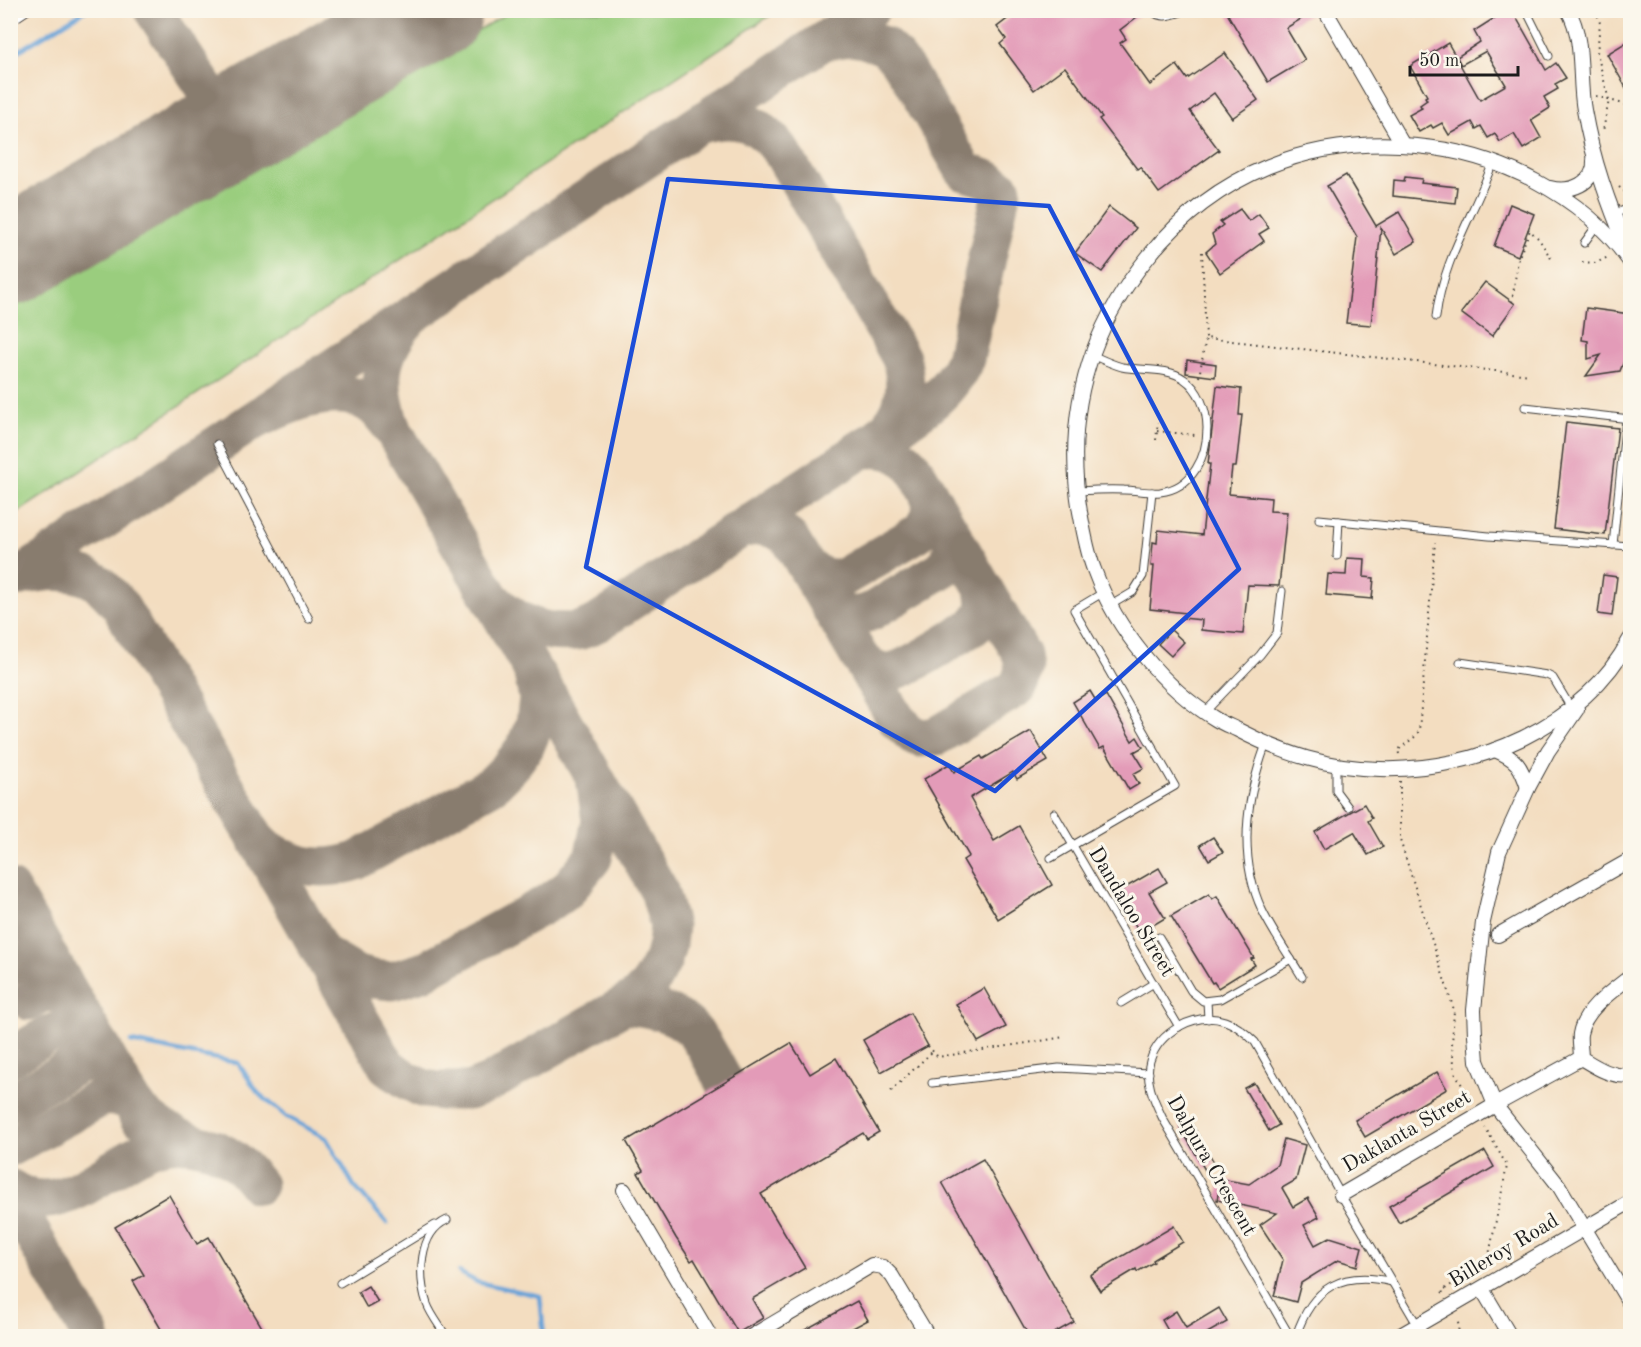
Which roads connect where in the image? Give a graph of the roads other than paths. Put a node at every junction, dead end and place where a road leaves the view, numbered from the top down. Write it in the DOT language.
graph roads {
  1 [pos="28,10"];
  2 [pos="1150,10"];
  3 [pos="1187,10"];
  4 [pos="1325,10"];
  5 [pos="1526,10"];
  6 [pos="1569,11"];
  7 [pos="10,22"];
  8 [pos="1549,56"];
  9 [pos="1403,145"];
  10 [pos="1593,156"];
  11 [pos="1493,162"];
  12 [pos="1542,186"];
  13 [pos="1630,208"];
  14 [pos="1612,214"];
  15 [pos="1598,225"];
  16 [pos="1584,243"];
  17 [pos="1630,255"];
  18 [pos="1630,262"];
  19 [pos="1436,317"];
  20 [pos="1092,355"];
  21 [pos="1525,407"];
  22 [pos="1628,419"];
  23 [pos="217,444"];
  24 [pos="1078,491"];
  25 [pos="1152,492"];
  26 [pos="1318,519"];
  27 [pos="1339,521"];
  28 [pos="1613,545"];
  29 [pos="1630,546"];
  30 [pos="1337,556"];
  31 [pos="1282,591"];
  32 [pos="1104,592"];
  33 [pos="1111,605"];
  34 [pos="309,619"];
  35 [pos="1630,639"];
  36 [pos="1630,654"];
  37 [pos="1460,662"];
  38 [pos="1599,684"];
  39 [pos="1571,708"];
  40 [pos="1205,712"];
  41 [pos="1266,744"];
  42 [pos="1494,750"];
  43 [pos="1336,765"];
  44 [pos="1528,788"];
  45 [pos="1348,807"];
  46 [pos="1054,813"];
  47 [pos="1072,844"];
  48 [pos="1051,858"];
  49 [pos="1630,860"];
  50 [pos="1498,935"];
  51 [pos="1159,937"];
  52 [pos="1291,959"];
  53 [pos="1302,977"];
  54 [pos="1630,977"];
  55 [pos="1154,983"];
  56 [pos="1207,1001"];
  57 [pos="1121,1003"];
  58 [pos="1208,1019"];
  59 [pos="1179,1027"];
  60 [pos="1581,1058"];
  61 [pos="1149,1072"];
  62 [pos="1630,1074"];
  63 [pos="932,1083"];
  64 [pos="1495,1105"];
  65 [pos="624,1190"];
  66 [pos="1341,1195"];
  67 [pos="1630,1202"];
  68 [pos="447,1220"];
  69 [pos="437,1224"];
  70 [pos="1585,1227"];
  71 [pos="1392,1282"];
  72 [pos="340,1283"];
  73 [pos="1482,1289"];
  74 [pos="1630,1304"];
  75 [pos="1418,1326"];
  76 [pos="774,1331"];
  77 [pos="446,1336"];
  78 [pos="710,1336"];
  79 [pos="753,1336"];
  80 [pos="928,1336"];
  81 [pos="1290,1336"];
  82 [pos="1296,1336"];
  83 [pos="1402,1336"];
  84 [pos="1510,1336"];
  1 -- 7 [label="lane"];
  2 -- 3 [label="lane"];
  4 -- 9 [label="street"];
  5 -- 8 [label="lane"];
  6 -- 10 [label="street"];
  9 -- 11 [label="street"];
  9 -- 20 [label="street"];
  10 -- 12 [label="street"];
  10 -- 14 [label="street"];
  11 -- 12 [label="street"];
  11 -- 19 [label="lane"];
  12 -- 15 [label="street"];
  13 -- 14 [label="lane"];
  14 -- 17 [label="street"];
  15 -- 16 [label="lane"];
  15 -- 18 [label="street"];
  20 -- 24 [label="street"];
  20 -- 25 [label="lane"];
  21 -- 22 [label="lane"];
  22 -- 28 [label="lane"];
  23 -- 34 [label="lane"];
  24 -- 25 [label="lane"];
  24 -- 32 [label="street"];
  25 -- 33 [label="lane"];
  26 -- 27 [label="lane"];
  27 -- 28 [label="lane"];
  27 -- 30 [label="lane"];
  28 -- 29 [label="lane"];
  31 -- 40 [label="lane"];
  32 -- 33 [label="street"];
  32 -- 47 [label="lane"];
  33 -- 40 [label="street"];
  35 -- 38 [label="street"];
  36 -- 38 [label="street"];
  37 -- 39 [label="lane"];
  38 -- 39 [label="street"];
  38 -- 44 [label="street"];
  39 -- 42 [label="street"];
  40 -- 41 [label="street"];
  41 -- 43 [label="street"];
  41 -- 52 [label="lane"];
  42 -- 43 [label="street"];
  42 -- 44 [label="street"];
  43 -- 45 [label="lane"];
  44 -- 64 [label="street"];
  46 -- 47 [label="lane, Dandaloo Street"];
  47 -- 48 [label="lane"];
  47 -- 55 [label="lane, Dandaloo Street"];
  49 -- 50 [label="street"];
  51 -- 56 [label="lane"];
  52 -- 53 [label="lane"];
  52 -- 56 [label="lane"];
  54 -- 60 [label="street"];
  55 -- 57 [label="lane"];
  55 -- 59 [label="lane, Dandaloo Street"];
  56 -- 58 [label="lane"];
  58 -- 59 [label="lane"];
  58 -- 66 [label="lane"];
  59 -- 61 [label="lane"];
  60 -- 62 [label="street"];
  60 -- 64 [label="street, Daklanta Street"];
  61 -- 63 [label="lane"];
  61 -- 81 [label="lane, Dalpura Crescent"];
  64 -- 66 [label="street, Daklanta Street"];
  64 -- 70 [label="street"];
  65 -- 78 [label="street"];
  66 -- 71 [label="lane"];
  67 -- 70 [label="street, Billeroy Road"];
  68 -- 69 [label="lane"];
  69 -- 72 [label="lane"];
  69 -- 77 [label="lane"];
  70 -- 73 [label="street, Billeroy Road"];
  70 -- 74 [label="street"];
  71 -- 75 [label="lane"];
  71 -- 82 [label="lane"];
  73 -- 75 [label="street, Billeroy Road"];
  73 -- 84 [label="street"];
  75 -- 83 [label="street, Billeroy Road"];
  76 -- 79 [label="street"];
  76 -- 80 [label="street"];
}
